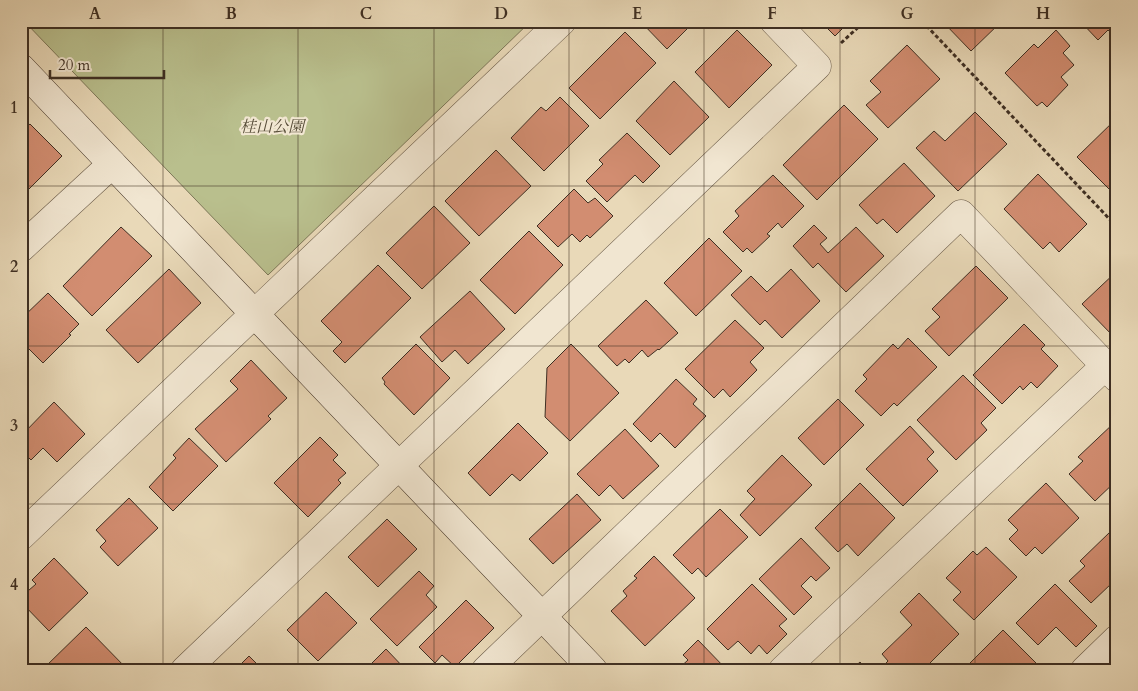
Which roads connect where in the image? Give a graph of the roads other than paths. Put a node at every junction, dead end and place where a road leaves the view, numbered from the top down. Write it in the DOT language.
graph roads {
  1 [pos="562,21"];
  2 [pos="774,21"];
  3 [pos="21,68"];
  4 [pos="112,164"];
  5 [pos="21,248"];
  6 [pos="254,314"];
  7 [pos="1111,372"];
  8 [pos="399,465"];
  9 [pos="21,536"];
  10 [pos="542,616"];
  11 [pos="1117,639"];
  12 [pos="185,670"];
  13 [pos="486,670"];
  14 [pos="593,670"];
  15 [pos="783,670"];
  16 [pos="1085,670"];
  1 -- 6 [label="street"];
  2 -- 8 [label="street"];
  3 -- 4 [label="street"];
  4 -- 5 [label="street"];
  4 -- 6 [label="street"];
  6 -- 8 [label="street"];
  6 -- 9 [label="street"];
  7 -- 10 [label="street"];
  7 -- 15 [label="street"];
  8 -- 10 [label="street"];
  8 -- 12 [label="street"];
  10 -- 13 [label="street"];
  10 -- 14 [label="street"];
  11 -- 16 [label="street"];
}
